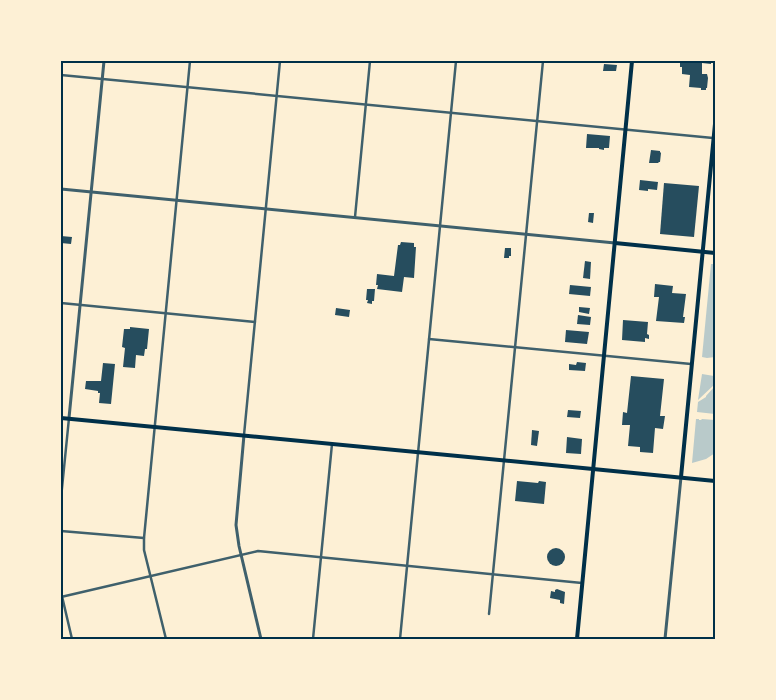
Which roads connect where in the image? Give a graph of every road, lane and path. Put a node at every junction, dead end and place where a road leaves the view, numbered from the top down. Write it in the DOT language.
graph roads {
  1 [pos="104,61"];
  2 [pos="190,61"];
  3 [pos="280,61"];
  4 [pos="370,61"];
  5 [pos="456,61"];
  6 [pos="543,61"];
  7 [pos="632,61"];
  8 [pos="61,75"];
  9 [pos="103,79"];
  10 [pos="187,87"];
  11 [pos="277,96"];
  12 [pos="366,104"];
  13 [pos="452,113"];
  14 [pos="537,121"];
  15 [pos="715,124"];
  16 [pos="626,130"];
  17 [pos="714,138"];
  18 [pos="61,189"];
  19 [pos="91,192"];
  20 [pos="176,200"];
  21 [pos="266,209"];
  22 [pos="355,217"];
  23 [pos="440,226"];
  24 [pos="526,234"];
  25 [pos="615,242"];
  26 [pos="702,252"];
  27 [pos="715,253"];
  28 [pos="61,303"];
  29 [pos="80,305"];
  30 [pos="166,314"];
  31 [pos="254,322"];
  32 [pos="430,339"];
  33 [pos="515,348"];
  34 [pos="604,356"];
  35 [pos="691,364"];
  36 [pos="61,418"];
  37 [pos="69,418"];
  38 [pos="154,426"];
  39 [pos="244,435"];
  40 [pos="332,444"];
  41 [pos="418,452"];
  42 [pos="504,460"];
  43 [pos="593,469"];
  44 [pos="681,478"];
  45 [pos="715,481"];
  46 [pos="61,498"];
  47 [pos="61,531"];
  48 [pos="144,538"];
  49 [pos="242,555"];
  50 [pos="321,557"];
  51 [pos="407,565"];
  52 [pos="493,573"];
  53 [pos="151,576"];
  54 [pos="582,583"];
  55 [pos="61,592"];
  56 [pos="62,597"];
  57 [pos="489,614"];
  58 [pos="72,639"];
  59 [pos="166,639"];
  60 [pos="260,639"];
  61 [pos="313,639"];
  62 [pos="400,639"];
  63 [pos="577,639"];
  64 [pos="665,639"];
  1 -- 9 [label="street"];
  2 -- 10 [label="street"];
  3 -- 11 [label="street"];
  4 -- 12 [label="street"];
  5 -- 13 [label="street"];
  6 -- 14 [label="street"];
  7 -- 16 [label="main road"];
  8 -- 9 [label="street"];
  9 -- 10 [label="street"];
  9 -- 19 [label="street"];
  10 -- 11 [label="street"];
  10 -- 20 [label="street"];
  11 -- 12 [label="street"];
  11 -- 21 [label="street"];
  12 -- 13 [label="street"];
  12 -- 22 [label="street"];
  13 -- 14 [label="street"];
  13 -- 23 [label="street"];
  14 -- 16 [label="street"];
  14 -- 24 [label="street"];
  15 -- 17 [label="main road"];
  16 -- 17 [label="street"];
  16 -- 25 [label="main road"];
  17 -- 26 [label="main road"];
  18 -- 19 [label="street"];
  19 -- 20 [label="street"];
  19 -- 29 [label="street"];
  20 -- 21 [label="street"];
  20 -- 30 [label="street"];
  21 -- 22 [label="street"];
  21 -- 31 [label="street"];
  22 -- 23 [label="street"];
  23 -- 24 [label="street"];
  23 -- 32 [label="street"];
  24 -- 25 [label="street"];
  24 -- 33 [label="street"];
  25 -- 26 [label="main road"];
  25 -- 34 [label="main road"];
  26 -- 27 [label="main road"];
  26 -- 35 [label="main road"];
  28 -- 29 [label="street"];
  29 -- 30 [label="street"];
  29 -- 37 [label="street"];
  30 -- 31 [label="street"];
  30 -- 38 [label="street"];
  31 -- 39 [label="street"];
  32 -- 33 [label="street"];
  32 -- 41 [label="street"];
  33 -- 34 [label="street"];
  33 -- 42 [label="street"];
  34 -- 35 [label="street"];
  34 -- 43 [label="main road"];
  35 -- 44 [label="main road"];
  36 -- 37 [label="main road"];
  37 -- 38 [label="main road"];
  37 -- 46 [label="street"];
  38 -- 39 [label="main road"];
  38 -- 48 [label="street"];
  39 -- 40 [label="main road"];
  39 -- 49 [label="street"];
  40 -- 41 [label="main road"];
  40 -- 50 [label="street"];
  41 -- 42 [label="main road"];
  41 -- 51 [label="street"];
  42 -- 43 [label="main road"];
  42 -- 52 [label="street"];
  43 -- 44 [label="main road"];
  43 -- 54 [label="main road"];
  44 -- 45 [label="main road"];
  44 -- 64 [label="street"];
  47 -- 48 [label="street"];
  48 -- 53 [label="street"];
  49 -- 50 [label="street"];
  49 -- 53 [label="street"];
  49 -- 60 [label="street"];
  50 -- 51 [label="street"];
  50 -- 61 [label="street"];
  51 -- 52 [label="street"];
  51 -- 62 [label="street"];
  52 -- 54 [label="street"];
  52 -- 57 [label="street"];
  53 -- 56 [label="street"];
  53 -- 59 [label="street"];
  54 -- 63 [label="main road"];
  55 -- 56 [label="street"];
  56 -- 58 [label="street"];
}
